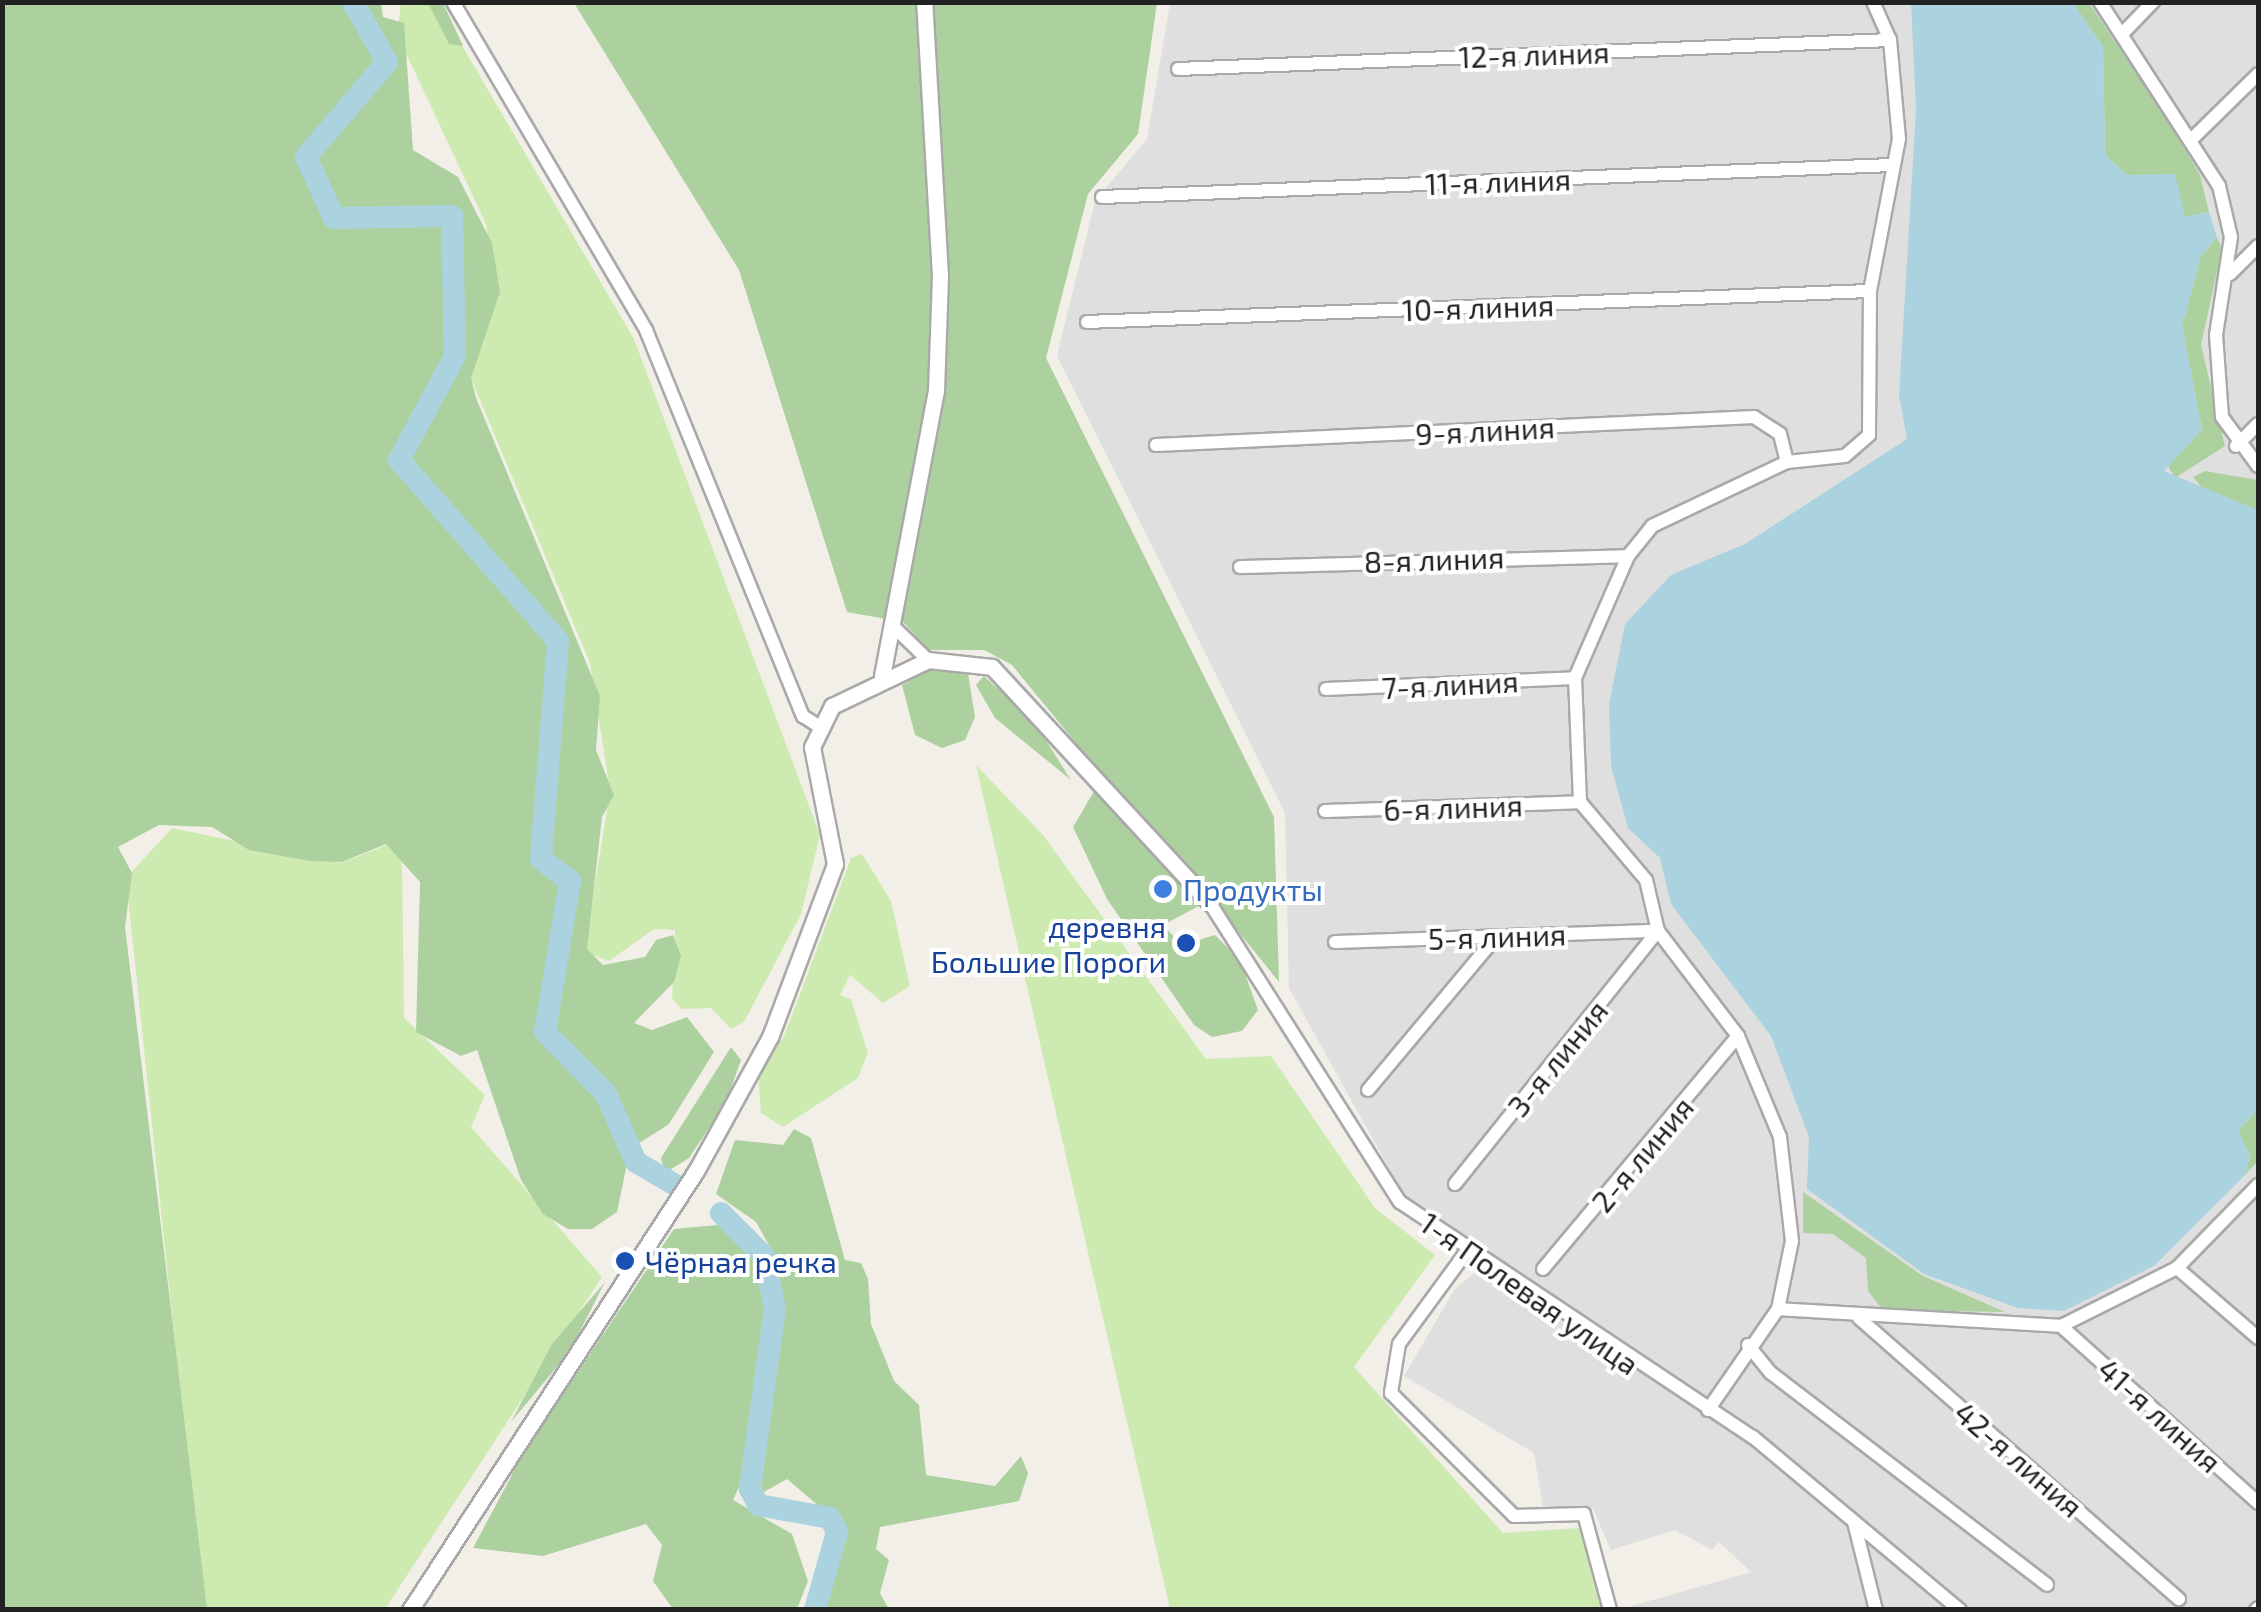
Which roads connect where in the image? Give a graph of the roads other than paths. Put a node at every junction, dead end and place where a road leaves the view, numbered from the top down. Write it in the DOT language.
graph roads {
  1 [pos="453,2"];
  2 [pos="924,2"];
  3 [pos="1873,2"];
  4 [pos="2100,2"];
  5 [pos="2153,2"];
  6 [pos="2122,34"];
  7 [pos="1890,40"];
  8 [pos="1178,69"];
  9 [pos="2258,74"];
  10 [pos="2194,137"];
  11 [pos="1893,165"];
  12 [pos="1102,197"];
  13 [pos="2258,246"];
  14 [pos="2230,274"];
  15 [pos="1870,292"];
  16 [pos="1087,322"];
  17 [pos="2258,424"];
  18 [pos="1156,445"];
  19 [pos="2236,446"];
  20 [pos="1787,462"];
  21 [pos="2258,466"];
  22 [pos="1628,556"];
  23 [pos="1240,567"];
  24 [pos="894,626"];
  25 [pos="928,660"];
  26 [pos="882,676"];
  27 [pos="1575,678"];
  28 [pos="1326,690"];
  29 [pos="818,725"];
  30 [pos="1580,802"];
  31 [pos="1325,810"];
  32 [pos="1210,903"];
  33 [pos="1658,932"];
  34 [pos="1496,937"];
  35 [pos="1336,942"];
  36 [pos="1738,1036"];
  37 [pos="1368,1090"];
  38 [pos="1455,1184"];
  39 [pos="2258,1185"];
  40 [pos="1467,1251"];
  41 [pos="2177,1268"];
  42 [pos="1542,1269"];
  43 [pos="1778,1308"];
  44 [pos="1859,1318"];
  45 [pos="2061,1326"];
  46 [pos="2258,1338"];
  47 [pos="1748,1345"];
  48 [pos="1708,1410"];
  49 [pos="2258,1503"];
  50 [pos="1854,1520"];
  51 [pos="2047,1585"];
  52 [pos="2180,1600"];
  53 [pos="410,1610"];
  54 [pos="1610,1610"];
  55 [pos="1876,1610"];
  56 [pos="1960,1610"];
  1 -- 29 [label="street"];
  2 -- 24 [label="street"];
  3 -- 7 [label="street"];
  4 -- 6 [label="street"];
  5 -- 6 [label="street"];
  6 -- 10 [label="street"];
  7 -- 8 [label="street, 12-я линия"];
  7 -- 11 [label="street"];
  9 -- 10 [label="street"];
  10 -- 14 [label="street"];
  11 -- 12 [label="street, 11-я линия"];
  11 -- 15 [label="street"];
  13 -- 14 [label="street"];
  14 -- 19 [label="street"];
  15 -- 16 [label="street, 10-я линия"];
  15 -- 20 [label="street"];
  17 -- 19 [label="street"];
  18 -- 20 [label="street, 9-я линия"];
  19 -- 21 [label="street"];
  20 -- 22 [label="street"];
  22 -- 23 [label="street, 8-я линия"];
  22 -- 27 [label="street"];
  24 -- 25 [label="street"];
  24 -- 26 [label="street"];
  25 -- 26 [label="street"];
  25 -- 32 [label="street"];
  26 -- 29 [label="street"];
  27 -- 28 [label="street, 7-я линия"];
  27 -- 30 [label="street"];
  29 -- 53 [label="street"];
  30 -- 31 [label="street, 6-я линия"];
  30 -- 33 [label="street"];
  32 -- 40 [label="street, 1-я Полевая улица"];
  33 -- 34 [label="street, 5-я линия"];
  33 -- 36 [label="street"];
  33 -- 38 [label="street, 3-я линия"];
  34 -- 35 [label="street, 5-я линия"];
  34 -- 37 [label="street"];
  36 -- 42 [label="street, 2-я линия"];
  36 -- 43 [label="street"];
  39 -- 41 [label="street"];
  40 -- 48 [label="street, 1-я Полевая улица"];
  40 -- 54 [label="street"];
  41 -- 45 [label="street"];
  41 -- 46 [label="street"];
  43 -- 44 [label="street"];
  43 -- 47 [label="street"];
  44 -- 45 [label="street"];
  44 -- 52 [label="street, 42-я линия"];
  45 -- 49 [label="street, 41-я линия"];
  47 -- 48 [label="street"];
  47 -- 51 [label="street"];
  48 -- 50 [label="street, 1-я Полевая улица"];
  50 -- 55 [label="street"];
  50 -- 56 [label="street, 1-я Полевая улица"];
}
